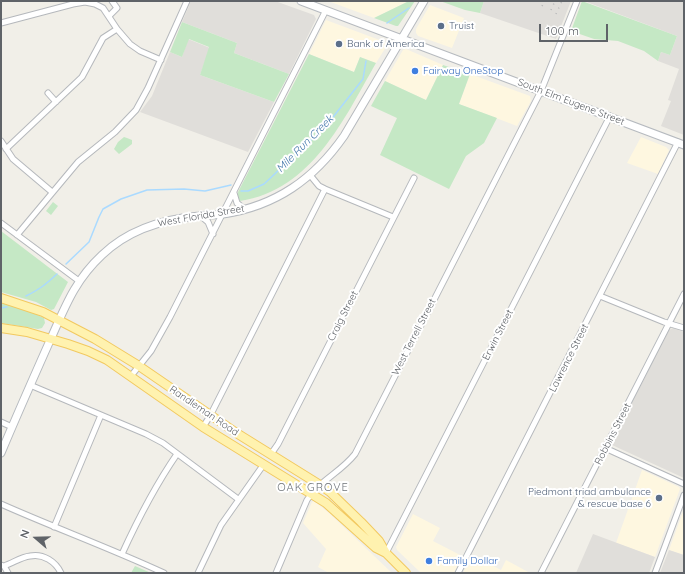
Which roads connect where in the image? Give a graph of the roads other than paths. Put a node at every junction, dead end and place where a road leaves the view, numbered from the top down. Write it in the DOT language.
graph roads {
  1 [pos="112,1"];
  2 [pos="187,1"];
  3 [pos="301,1"];
  4 [pos="424,1"];
  5 [pos="577,1"];
  6 [pos="94,2"];
  7 [pos="326,10"];
  8 [pos="109,16"];
  9 [pos="1,23"];
  10 [pos="116,29"];
  11 [pos="402,38"];
  12 [pos="161,60"];
  13 [pos="541,91"];
  14 [pos="48,93"];
  15 [pos="56,102"];
  16 [pos="610,116"];
  17 [pos="1,141"];
  18 [pos="681,144"];
  19 [pos="6,149"];
  20 [pos="310,175"];
  21 [pos="414,178"];
  22 [pos="325,189"];
  23 [pos="52,192"];
  24 [pos="234,193"];
  25 [pos="244,209"];
  26 [pos="223,214"];
  27 [pos="201,216"];
  28 [pos="393,217"];
  29 [pos="1,223"];
  30 [pos="213,234"];
  31 [pos="16,235"];
  32 [pos="79,281"];
  33 [pos="684,294"];
  34 [pos="600,296"];
  35 [pos="1,298"];
  36 [pos="59,320"];
  37 [pos="669,323"];
  38 [pos="1,328"];
  39 [pos="684,328"];
  40 [pos="51,340"];
  41 [pos="139,366"];
  42 [pos="131,376"];
  43 [pos="30,385"];
  44 [pos="101,415"];
  45 [pos="210,416"];
  46 [pos="1,422"];
  47 [pos="12,427"];
  48 [pos="203,427"];
  49 [pos="605,448"];
  50 [pos="1,453"];
  51 [pos="176,454"];
  52 [pos="271,454"];
  53 [pos="264,464"];
  54 [pos="684,484"];
  55 [pos="320,485"];
  56 [pos="312,493"];
  57 [pos="684,495"];
  58 [pos="238,499"];
  59 [pos="1,504"];
  60 [pos="54,527"];
  61 [pos="386,553"];
  62 [pos="122,554"];
  63 [pos="2,565"];
  64 [pos="8,573"];
  65 [pos="61,573"];
  66 [pos="164,573"];
  67 [pos="198,573"];
  68 [pos="276,573"];
  69 [pos="405,573"];
  70 [pos="458,573"];
  71 [pos="541,573"];
  72 [pos="655,573"];
  1 -- 8 [label="street"];
  2 -- 12 [label="street"];
  3 -- 7 [label="main road, South Elm Eugene Street"];
  4 -- 11 [label="main road, West Florida Street"];
  5 -- 13 [label="street, West Terrell Street"];
  6 -- 8 [label="street"];
  6 -- 9 [label="street"];
  7 -- 11 [label="main road, South Elm Eugene Street"];
  7 -- 24 [label="street"];
  8 -- 10 [label="street"];
  10 -- 12 [label="street"];
  10 -- 15 [label="street"];
  11 -- 13 [label="main road, South Elm Eugene Street"];
  11 -- 20 [label="main road, West Florida Street"];
  12 -- 23 [label="street"];
  13 -- 16 [label="main road, South Elm Eugene Street"];
  13 -- 55 [label="street, West Terrell Street"];
  14 -- 15 [label="street"];
  15 -- 19 [label="street"];
  16 -- 18 [label="main road, South Elm Eugene Street"];
  16 -- 61 [label="street, Erwin Street"];
  17 -- 19 [label="street"];
  18 -- 34 [label="street, Lawrence Street"];
  19 -- 23 [label="street"];
  20 -- 22 [label="street"];
  20 -- 25 [label="main road, West Florida Street"];
  21 -- 28 [label="street, Craig Street"];
  22 -- 28 [label="street"];
  22 -- 45 [label="street"];
  23 -- 31 [label="street"];
  24 -- 25 [label="street"];
  24 -- 26 [label="street"];
  25 -- 26 [label="main road, West Florida Street"];
  26 -- 27 [label="main road, West Florida Street"];
  26 -- 30 [label="street"];
  27 -- 30 [label="street"];
  27 -- 32 [label="main road, West Florida Street"];
  28 -- 52 [label="street, Craig Street"];
  29 -- 31 [label="street"];
  30 -- 41 [label="street"];
  31 -- 32 [label="street"];
  32 -- 36 [label="main road, West Florida Street"];
  33 -- 37 [label="street, Robbins Street"];
  34 -- 37 [label="street"];
  34 -- 70 [label="street, Lawrence Street"];
  35 -- 36 [label="main road, Randleman Road"];
  36 -- 40 [label="main road, West Florida Street"];
  36 -- 41 [label="main road, Randleman Road"];
  37 -- 39 [label="street"];
  37 -- 49 [label="street, Robbins Street"];
  38 -- 40 [label="main road, Randleman Road"];
  40 -- 42 [label="main road, Randleman Road"];
  40 -- 43 [label="main road, West Florida Street"];
  41 -- 42 [label="street"];
  41 -- 45 [label="main road, Randleman Road"];
  42 -- 48 [label="main road, Randleman Road"];
  43 -- 44 [label="street"];
  43 -- 47 [label="main road, West Florida Street"];
  44 -- 51 [label="street"];
  44 -- 60 [label="street"];
  45 -- 48 [label="street"];
  45 -- 52 [label="main road, Randleman Road"];
  46 -- 47 [label="street"];
  47 -- 50 [label="main road, West Florida Street"];
  48 -- 53 [label="main road, Randleman Road"];
  49 -- 54 [label="street"];
  49 -- 71 [label="street, Robbins Street"];
  51 -- 58 [label="street"];
  51 -- 62 [label="street"];
  52 -- 55 [label="main road, Randleman Road"];
  53 -- 56 [label="main road, Randleman Road"];
  53 -- 58 [label="street"];
  55 -- 56 [label="street, West Terrell Street"];
  55 -- 61 [label="main road, Randleman Road"];
  56 -- 61 [label="main road, Randleman Road"];
  56 -- 68 [label="street, West Terrell Street"];
  57 -- 72 [label="street"];
  58 -- 67 [label="street"];
  59 -- 60 [label="street"];
  60 -- 62 [label="street"];
  61 -- 69 [label="main road, Randleman Road"];
  62 -- 66 [label="street"];
  63 -- 64 [label="street"];
  63 -- 65 [label="street"];
}
